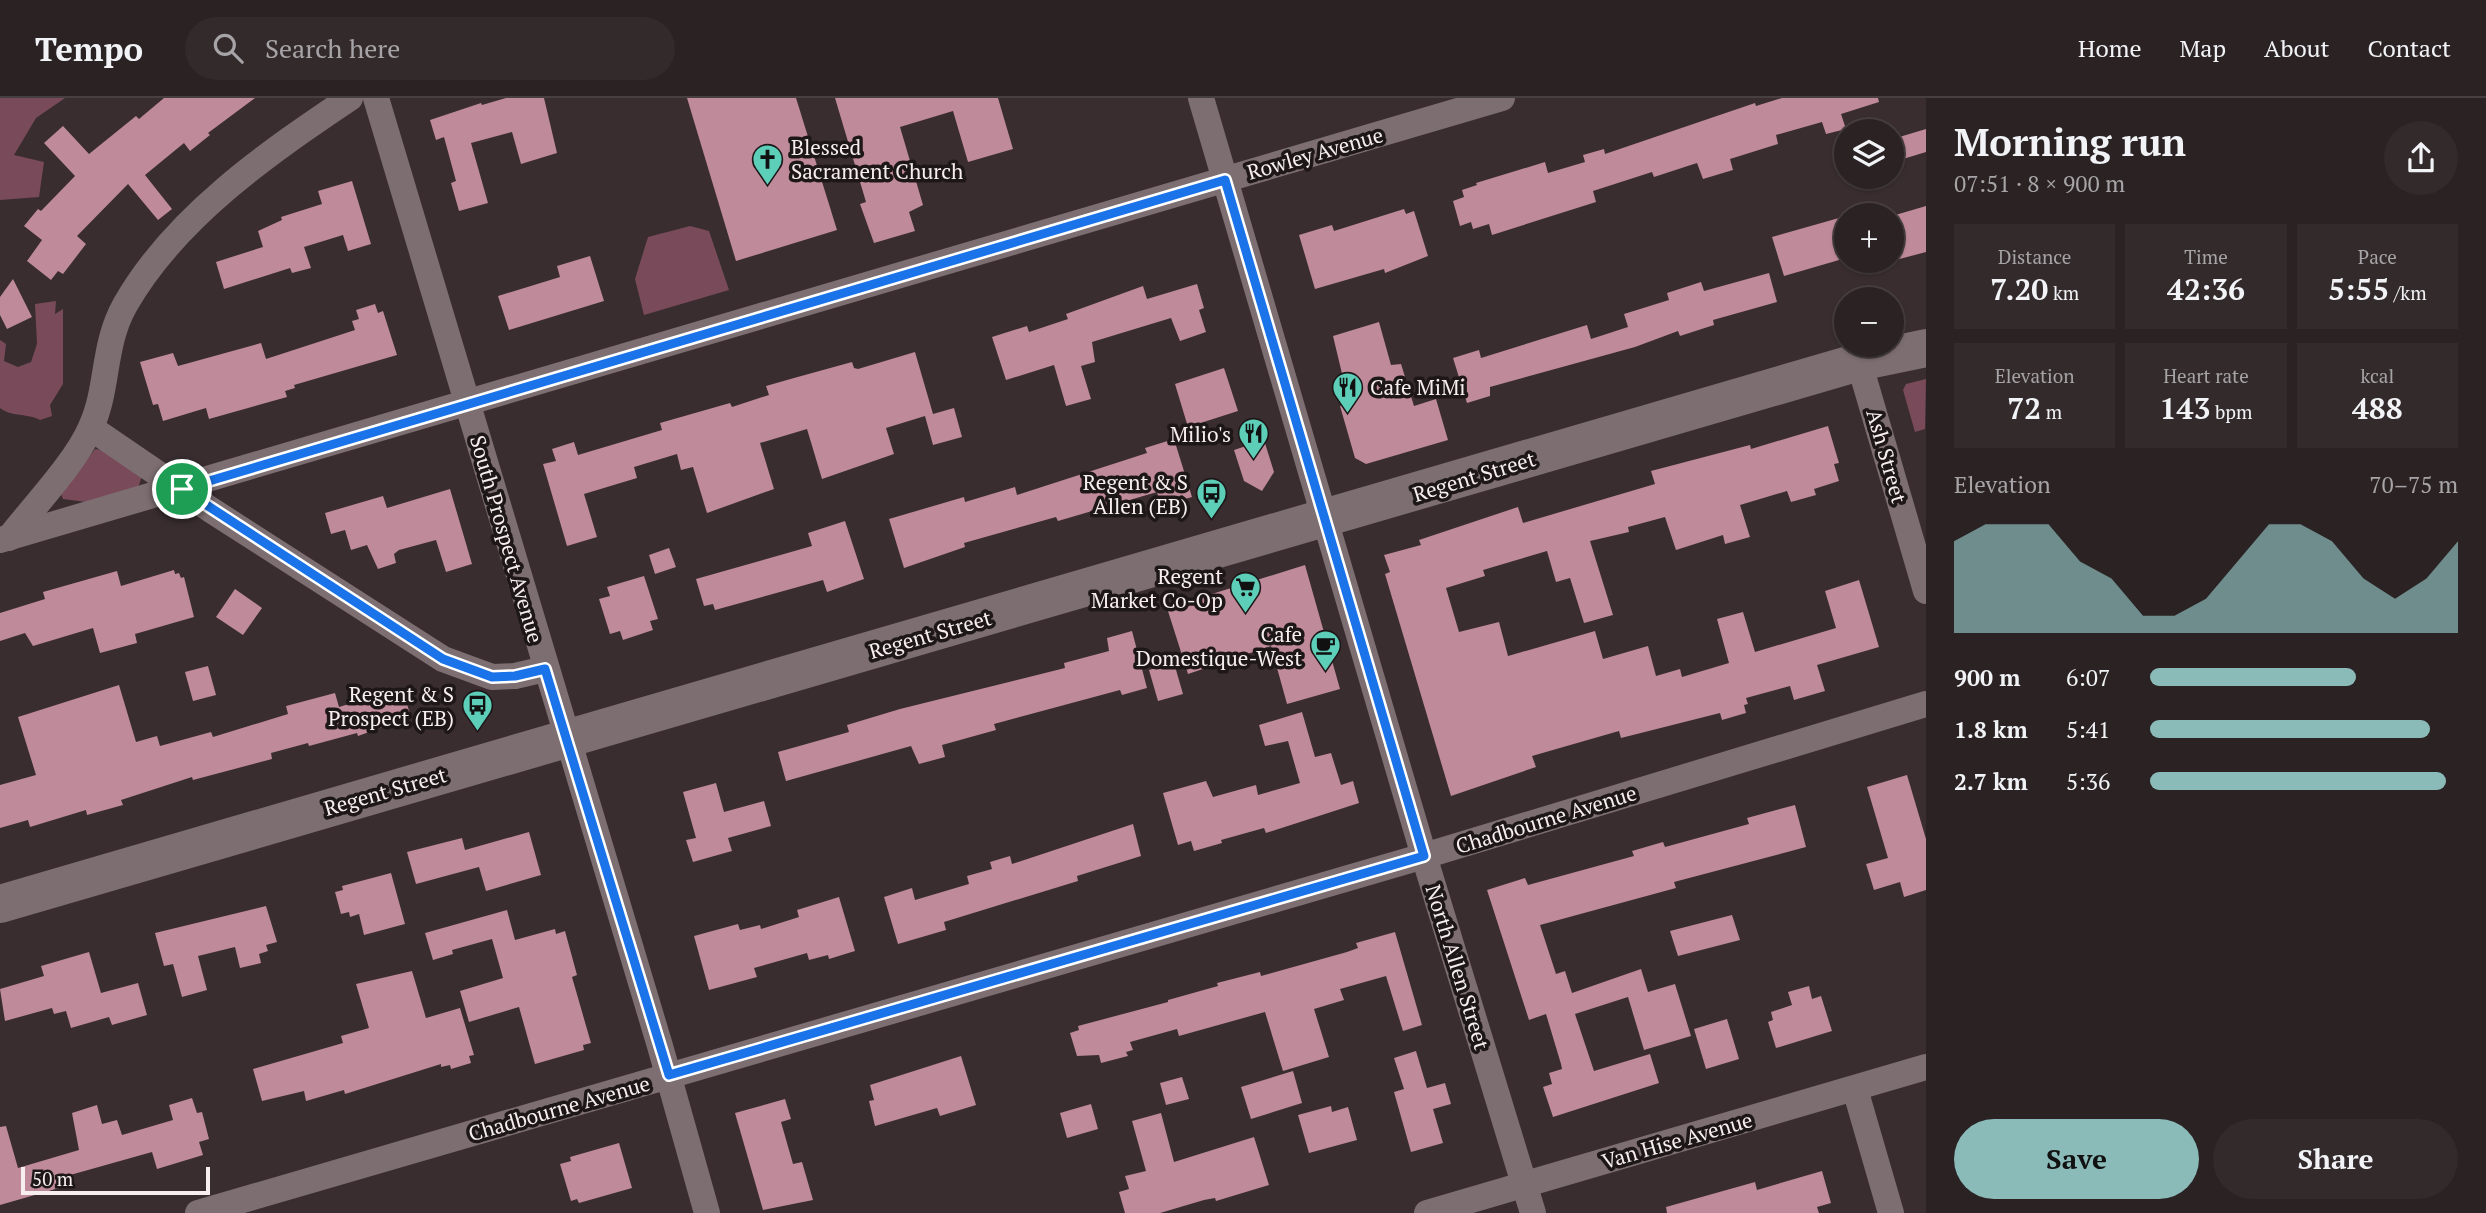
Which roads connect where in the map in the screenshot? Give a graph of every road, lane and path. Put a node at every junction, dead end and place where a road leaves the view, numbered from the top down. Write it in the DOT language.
graph roads {
  1 [pos="350,98"];
  2 [pos="376,98"];
  3 [pos="1201,98"];
  4 [pos="1502,98"];
  5 [pos="1225,180"];
  6 [pos="1926,330"];
  7 [pos="1926,348"];
  8 [pos="1859,362"];
  9 [pos="467,404"];
  10 [pos="91,428"];
  11 [pos="182,489"];
  12 [pos="1324,519"];
  13 [pos="5,539"];
  14 [pos="1926,591"];
  15 [pos="545,669"];
  16 [pos="1926,705"];
  17 [pos="566,739"];
  18 [pos="1424,856"];
  19 [pos="0,904"];
  20 [pos="1926,1067"];
  21 [pos="669,1075"];
  22 [pos="1855,1089"];
  23 [pos="1526,1184"];
  24 [pos="198,1213"];
  25 [pos="707,1213"];
  26 [pos="1427,1213"];
  27 [pos="1533,1213"];
  28 [pos="1891,1213"];
  1 -- 10 [label="street"];
  2 -- 9 [label="street, South Prospect Avenue"];
  3 -- 5 [label="street, North Allen Street"];
  4 -- 5 [label="street, Rowley Avenue"];
  5 -- 9 [label="street, Rowley Avenue"];
  5 -- 12 [label="street, North Allen Street"];
  6 -- 8 [label="main road, Regent Street"];
  7 -- 8 [label="main road, Regent Street"];
  8 -- 12 [label="main road, Regent Street"];
  8 -- 14 [label="street, Ash Street"];
  9 -- 11 [label="street, Rowley Avenue"];
  9 -- 15 [label="street, South Prospect Avenue"];
  10 -- 11 [label="street"];
  10 -- 13 [label="street"];
  11 -- 13 [label="street, Rowley Avenue"];
  11 -- 15 [label="street"];
  12 -- 17 [label="main road, Regent Street"];
  12 -- 18 [label="street, North Allen Street"];
  15 -- 17 [label="street, South Prospect Avenue"];
  16 -- 18 [label="street, Chadbourne Avenue"];
  17 -- 19 [label="main road, Regent Street"];
  17 -- 21 [label="street, South Prospect Avenue"];
  18 -- 21 [label="street, Chadbourne Avenue"];
  18 -- 23 [label="street, North Allen Street"];
  20 -- 22 [label="street, Van Hise Avenue"];
  21 -- 24 [label="street, Chadbourne Avenue"];
  21 -- 25 [label="street, South Prospect Avenue"];
  22 -- 23 [label="street, Van Hise Avenue"];
  22 -- 28 [label="street"];
  23 -- 26 [label="street, Van Hise Avenue"];
  23 -- 27 [label="street, North Allen Street"];
}
